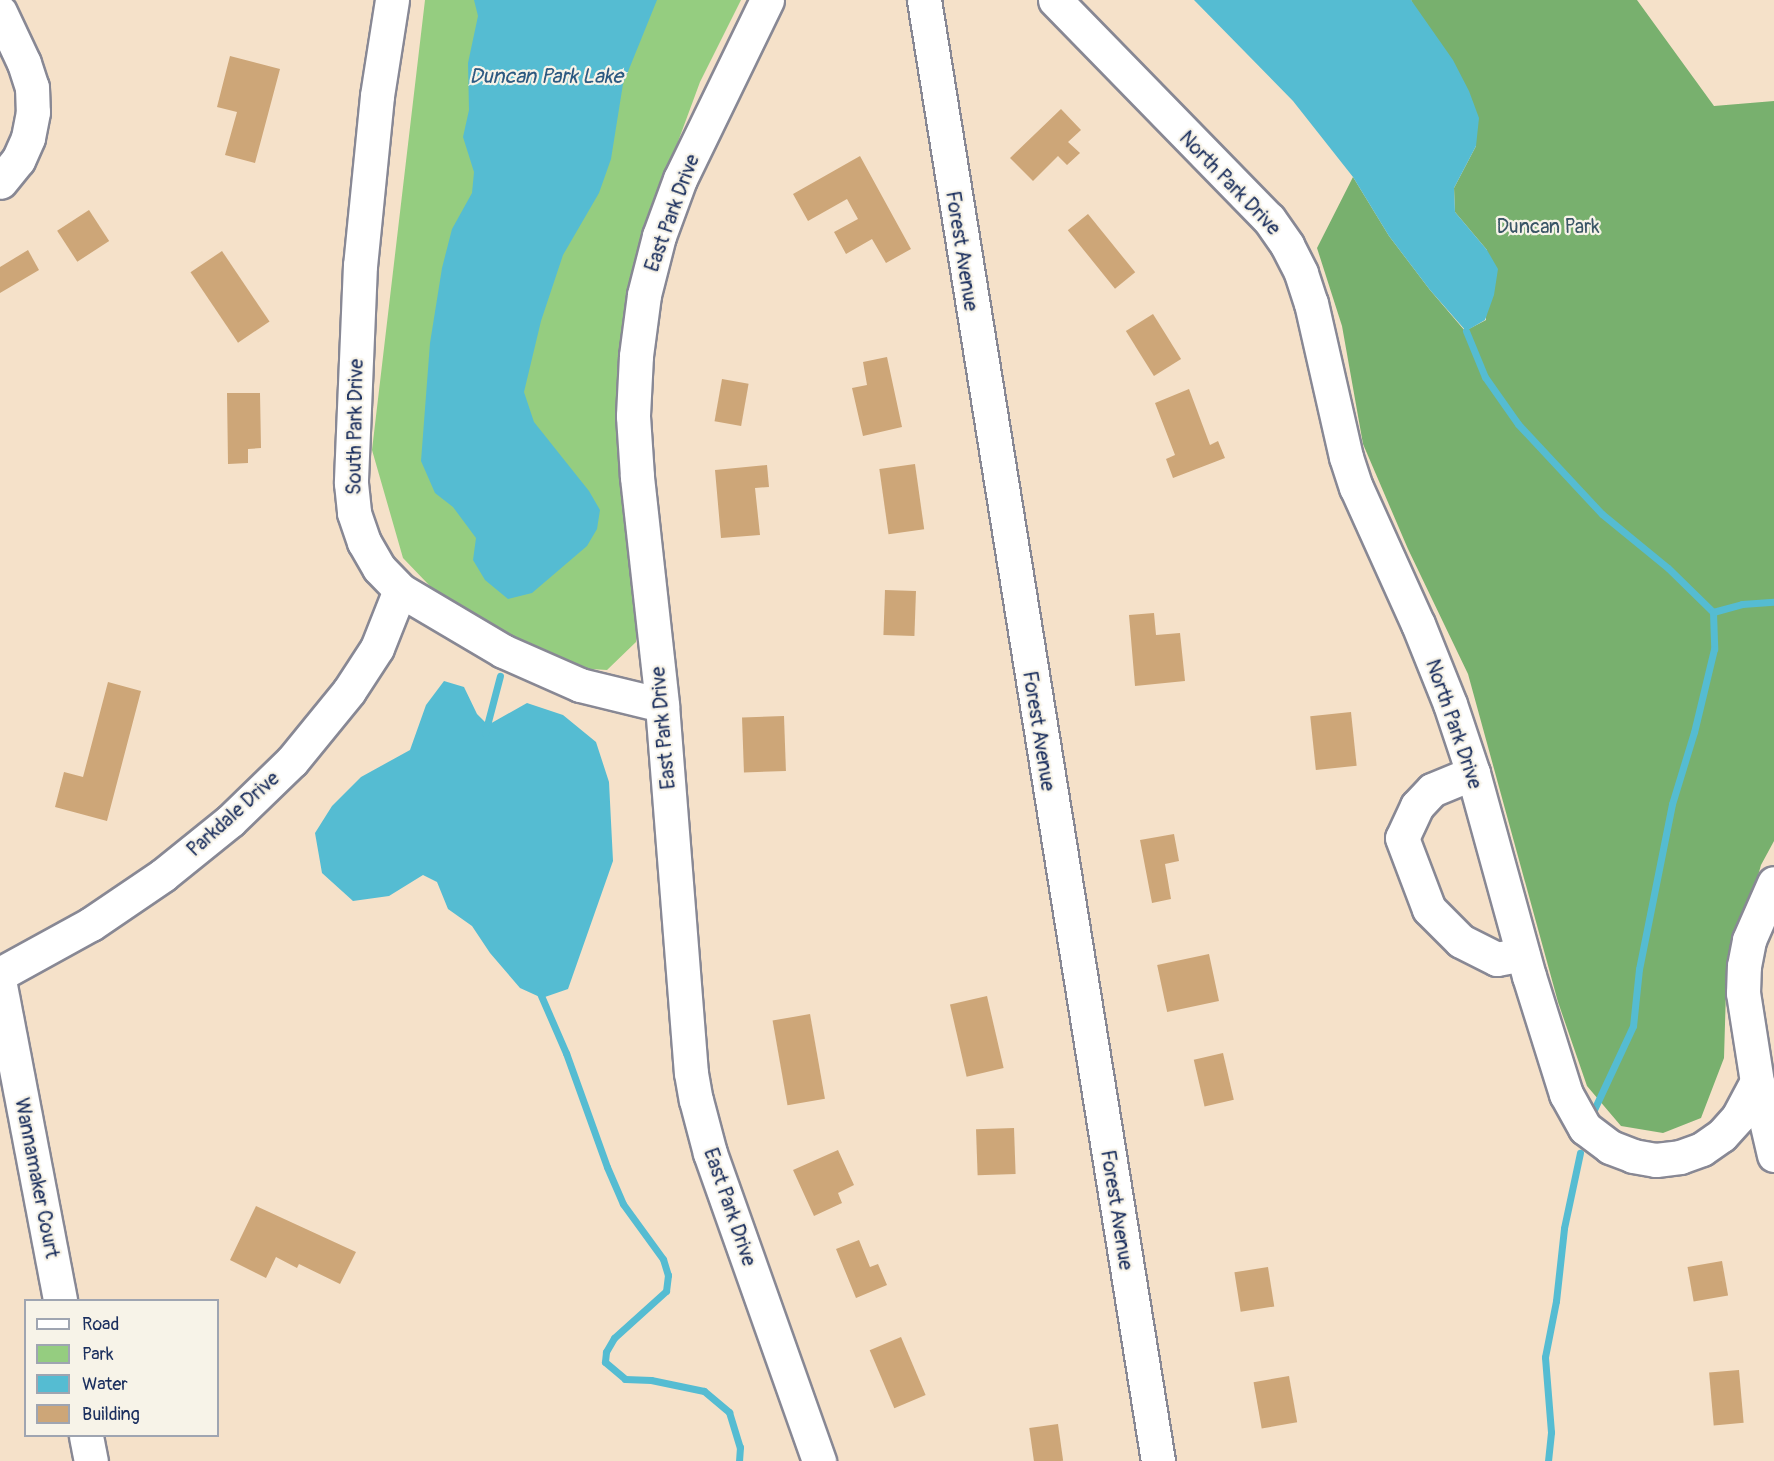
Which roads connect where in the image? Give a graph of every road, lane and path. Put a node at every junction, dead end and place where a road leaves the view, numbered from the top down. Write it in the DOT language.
graph roads {
  1 [pos="392,0"];
  2 [pos="767,0"];
  3 [pos="924,0"];
  4 [pos="1055,0"];
  5 [pos="0,12"];
  6 [pos="0,182"];
  7 [pos="400,590"];
  8 [pos="662,705"];
  9 [pos="1473,773"];
  10 [pos="1774,883"];
  11 [pos="1523,954"];
  12 [pos="0,974"];
  13 [pos="0,985"];
  14 [pos="1757,1082"];
  15 [pos="1774,1155"];
  16 [pos="60,1299"];
  17 [pos="86,1437"];
  18 [pos="91,1461"];
  19 [pos="819,1461"];
  20 [pos="1158,1461"];
  1 -- 7 [label="street, South Park Drive"];
  2 -- 8 [label="street, East Park Drive"];
  3 -- 20 [label="street, Forest Avenue"];
  4 -- 9 [label="street, North Park Drive"];
  5 -- 6 [label="street"];
  7 -- 8 [label="street, South Park Drive"];
  7 -- 12 [label="street, Parkdale Drive"];
  8 -- 19 [label="street, East Park Drive"];
  9 -- 11 [label="street, North Park Drive"];
  9 -- 11 [label="street"];
  10 -- 14 [label="street"];
  11 -- 14 [label="street, North Park Drive"];
  13 -- 16 [label="street, Wannamaker Court"];
  14 -- 15 [label="street"];
  17 -- 18 [label="street"];
}
